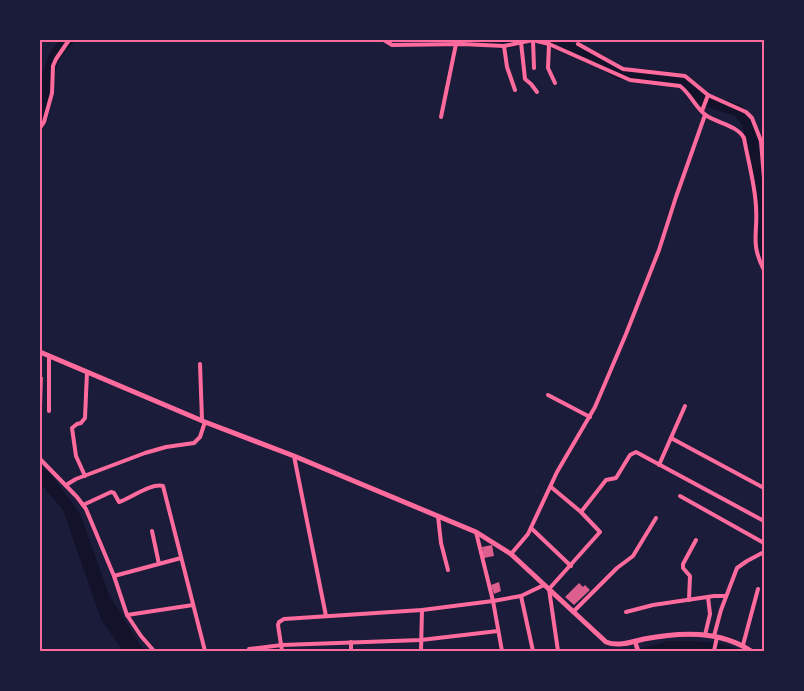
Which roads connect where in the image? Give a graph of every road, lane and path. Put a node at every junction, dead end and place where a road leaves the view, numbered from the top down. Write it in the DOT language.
graph roads {
  1 [pos="69,40"];
  2 [pos="384,40"];
  3 [pos="534,40"];
  4 [pos="392,42"];
  5 [pos="521,42"];
  6 [pos="456,44"];
  7 [pos="549,44"];
  8 [pos="578,44"];
  9 [pos="504,46"];
  10 [pos="534,68"];
  11 [pos="555,83"];
  12 [pos="515,90"];
  13 [pos="537,92"];
  14 [pos="707,96"];
  15 [pos="703,111"];
  16 [pos="441,117"];
  17 [pos="40,128"];
  18 [pos="758,132"];
  19 [pos="764,132"];
  20 [pos="764,178"];
  21 [pos="764,270"];
  22 [pos="40,352"];
  23 [pos="49,356"];
  24 [pos="200,364"];
  25 [pos="87,372"];
  26 [pos="548,395"];
  27 [pos="685,406"];
  28 [pos="49,411"];
  29 [pos="590,417"];
  30 [pos="203,421"];
  31 [pos="671,438"];
  32 [pos="294,456"];
  33 [pos="40,459"];
  34 [pos="659,465"];
  35 [pos="84,476"];
  36 [pos="66,485"];
  37 [pos="551,487"];
  38 [pos="764,488"];
  39 [pos="680,496"];
  40 [pos="83,505"];
  41 [pos="581,512"];
  42 [pos="438,515"];
  43 [pos="656,518"];
  44 [pos="764,521"];
  45 [pos="531,528"];
  46 [pos="152,531"];
  47 [pos="476,532"];
  48 [pos="696,540"];
  49 [pos="764,543"];
  50 [pos="764,552"];
  51 [pos="511,554"];
  52 [pos="180,558"];
  53 [pos="159,564"];
  54 [pos="571,566"];
  55 [pos="448,570"];
  56 [pos="114,576"];
  57 [pos="544,584"];
  58 [pos="549,589"];
  59 [pos="758,590"];
  60 [pos="521,596"];
  61 [pos="726,596"];
  62 [pos="708,597"];
  63 [pos="689,600"];
  64 [pos="493,601"];
  65 [pos="193,605"];
  66 [pos="422,610"];
  67 [pos="626,612"];
  68 [pos="573,613"];
  69 [pos="127,615"];
  70 [pos="326,616"];
  71 [pos="498,631"];
  72 [pos="705,635"];
  73 [pos="716,638"];
  74 [pos="421,640"];
  75 [pos="351,642"];
  76 [pos="282,645"];
  77 [pos="636,646"];
  78 [pos="743,646"];
  79 [pos="250,648"];
  80 [pos="154,651"];
  81 [pos="205,651"];
  82 [pos="282,651"];
  83 [pos="351,651"];
  84 [pos="421,651"];
  85 [pos="502,651"];
  86 [pos="533,651"];
  87 [pos="558,651"];
  88 [pos="714,651"];
  89 [pos="751,651"];
  1 -- 17 [label="street"];
  2 -- 4 [label="street"];
  3 -- 5 [label="street"];
  3 -- 7 [label="street"];
  3 -- 10 [label="street"];
  4 -- 6 [label="street"];
  5 -- 9 [label="street"];
  5 -- 13 [label="street"];
  6 -- 9 [label="street"];
  6 -- 16 [label="street"];
  7 -- 11 [label="street"];
  7 -- 15 [label="street"];
  8 -- 14 [label="street"];
  9 -- 12 [label="street"];
  14 -- 15 [label="street"];
  14 -- 18 [label="street"];
  15 -- 21 [label="street"];
  15 -- 29 [label="street"];
  18 -- 19 [label="street"];
  18 -- 20 [label="street"];
  22 -- 23 [label="main road"];
  23 -- 25 [label="main road"];
  23 -- 28 [label="street"];
  24 -- 30 [label="street"];
  25 -- 30 [label="main road"];
  25 -- 35 [label="street"];
  26 -- 29 [label="street"];
  27 -- 31 [label="street"];
  29 -- 37 [label="street"];
  30 -- 32 [label="main road"];
  30 -- 35 [label="street"];
  31 -- 34 [label="street"];
  31 -- 38 [label="street"];
  32 -- 42 [label="main road"];
  32 -- 70 [label="street"];
  33 -- 36 [label="street"];
  34 -- 41 [label="street"];
  34 -- 44 [label="street"];
  35 -- 36 [label="street"];
  36 -- 40 [label="street"];
  37 -- 41 [label="street"];
  37 -- 45 [label="street"];
  39 -- 49 [label="street"];
  40 -- 52 [label="street"];
  40 -- 56 [label="street"];
  41 -- 54 [label="street"];
  42 -- 47 [label="main road"];
  42 -- 55 [label="street"];
  43 -- 68 [label="street"];
  45 -- 51 [label="street"];
  45 -- 54 [label="street"];
  46 -- 53 [label="street"];
  47 -- 51 [label="main road"];
  47 -- 64 [label="street"];
  48 -- 63 [label="street"];
  50 -- 61 [label="street"];
  51 -- 57 [label="main road"];
  52 -- 53 [label="street"];
  52 -- 65 [label="street"];
  53 -- 56 [label="street"];
  54 -- 58 [label="street"];
  56 -- 69 [label="street"];
  57 -- 58 [label="main road"];
  57 -- 60 [label="street"];
  58 -- 68 [label="main road"];
  58 -- 87 [label="street"];
  59 -- 78 [label="street"];
  60 -- 64 [label="street"];
  60 -- 86 [label="street"];
  61 -- 62 [label="street"];
  61 -- 73 [label="street"];
  62 -- 63 [label="street"];
  62 -- 72 [label="street"];
  63 -- 67 [label="street"];
  64 -- 66 [label="street"];
  64 -- 71 [label="street"];
  65 -- 69 [label="street"];
  65 -- 81 [label="street"];
  66 -- 70 [label="street"];
  66 -- 74 [label="street"];
  68 -- 77 [label="main road"];
  69 -- 80 [label="street"];
  70 -- 76 [label="street"];
  71 -- 74 [label="street"];
  71 -- 85 [label="street"];
  72 -- 73 [label="main road"];
  72 -- 77 [label="main road"];
  73 -- 78 [label="main road"];
  73 -- 88 [label="street"];
  74 -- 75 [label="street"];
  74 -- 84 [label="street"];
  75 -- 76 [label="street"];
  75 -- 83 [label="street"];
  76 -- 79 [label="street"];
  76 -- 82 [label="street"];
  78 -- 89 [label="main road"];
}
